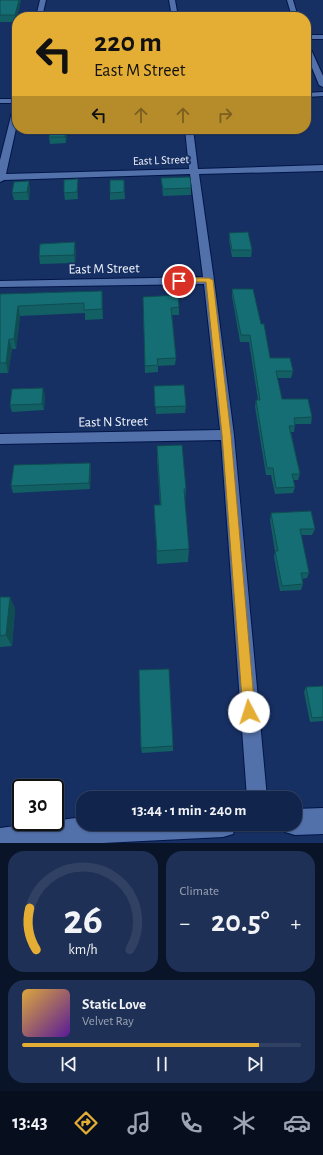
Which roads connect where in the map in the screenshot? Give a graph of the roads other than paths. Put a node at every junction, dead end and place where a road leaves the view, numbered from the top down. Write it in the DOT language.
graph roads {
  1 [pos="43,0"];
  2 [pos="172,0"];
  3 [pos="290,0"];
  4 [pos="40,12"];
  5 [pos="174,12"];
  6 [pos="294,12"];
  7 [pos="311,37"];
  8 [pos="323,37"];
  9 [pos="311,57"];
  10 [pos="323,86"];
  11 [pos="311,94"];
  12 [pos="323,94"];
  13 [pos="0,101"];
  14 [pos="12,101"];
  15 [pos="12,127"];
  16 [pos="190,134"];
  17 [pos="323,168"];
  18 [pos="194,171"];
  19 [pos="0,178"];
  20 [pos="209,280"];
  21 [pos="0,284"];
  22 [pos="227,435"];
  23 [pos="0,439"];
  24 [pos="256,791"];
  25 [pos="323,821"];
  26 [pos="302,822"];
  27 [pos="83,831"];
  28 [pos="0,842"];
  1 -- 4 [label="street"];
  2 -- 5 [label="street"];
  3 -- 6 [label="street"];
  7 -- 8 [label="street"];
  9 -- 10 [label="street"];
  11 -- 12 [label="street"];
  13 -- 14 [label="street"];
  15 -- 19 [label="street"];
  16 -- 18 [label="street"];
  17 -- 18 [label="street, East L Street"];
  18 -- 19 [label="street, East L Street"];
  18 -- 20 [label="street"];
  20 -- 21 [label="street, East M Street"];
  20 -- 22 [label="street"];
  22 -- 23 [label="street, East N Street"];
  22 -- 24 [label="street"];
  25 -- 26 [label="street"];
  27 -- 28 [label="street"];
}
